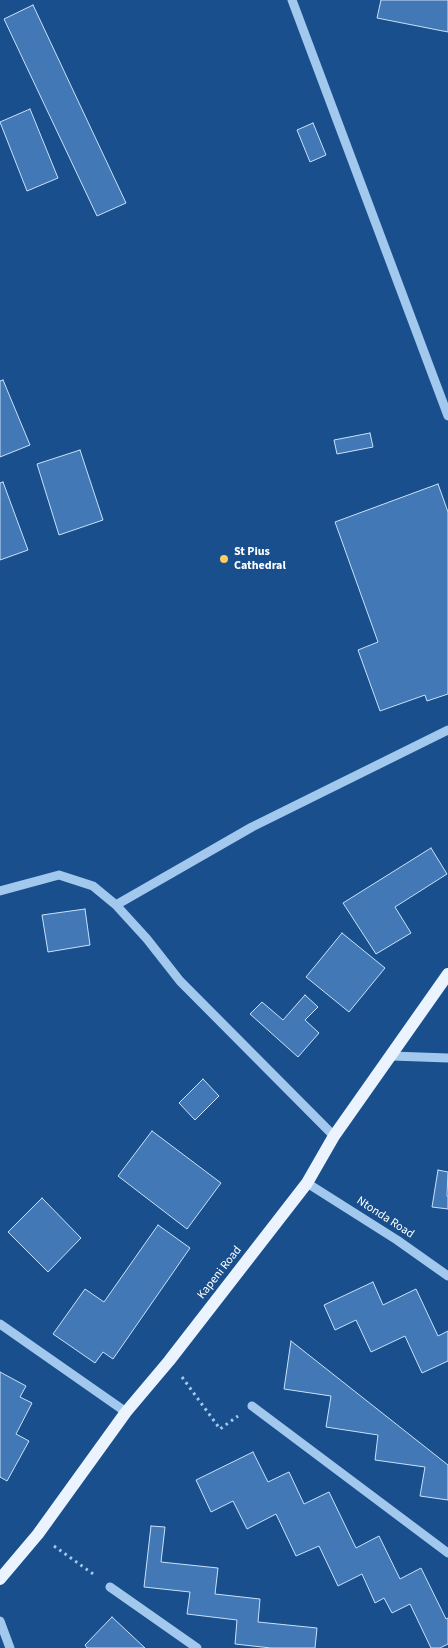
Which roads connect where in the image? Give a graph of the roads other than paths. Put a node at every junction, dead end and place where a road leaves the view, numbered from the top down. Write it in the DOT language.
graph roads {
  1 [pos="292,0"];
  2 [pos="448,416"];
  3 [pos="448,730"];
  4 [pos="0,891"];
  5 [pos="116,905"];
  6 [pos="448,974"];
  7 [pos="392,1056"];
  8 [pos="448,1058"];
  9 [pos="334,1136"];
  10 [pos="307,1183"];
  11 [pos="448,1276"];
  12 [pos="0,1324"];
  13 [pos="252,1406"];
  14 [pos="126,1412"];
  15 [pos="448,1553"];
  16 [pos="0,1579"];
  17 [pos="110,1587"];
  18 [pos="0,1621"];
  19 [pos="10,1648"];
  20 [pos="197,1648"];
  1 -- 2 [label="street"];
  3 -- 5 [label="street"];
  4 -- 5 [label="street"];
  5 -- 9 [label="street"];
  6 -- 7 [label="main road, Kapeni Road"];
  7 -- 8 [label="street"];
  7 -- 9 [label="main road, Kapeni Road"];
  9 -- 10 [label="main road, Kapeni Road"];
  10 -- 11 [label="street, Ntonda Road"];
  10 -- 14 [label="main road, Kapeni Road"];
  12 -- 14 [label="street"];
  13 -- 15 [label="street"];
  14 -- 16 [label="main road, Kapeni Road"];
  17 -- 20 [label="street"];
  18 -- 19 [label="street"];
}
